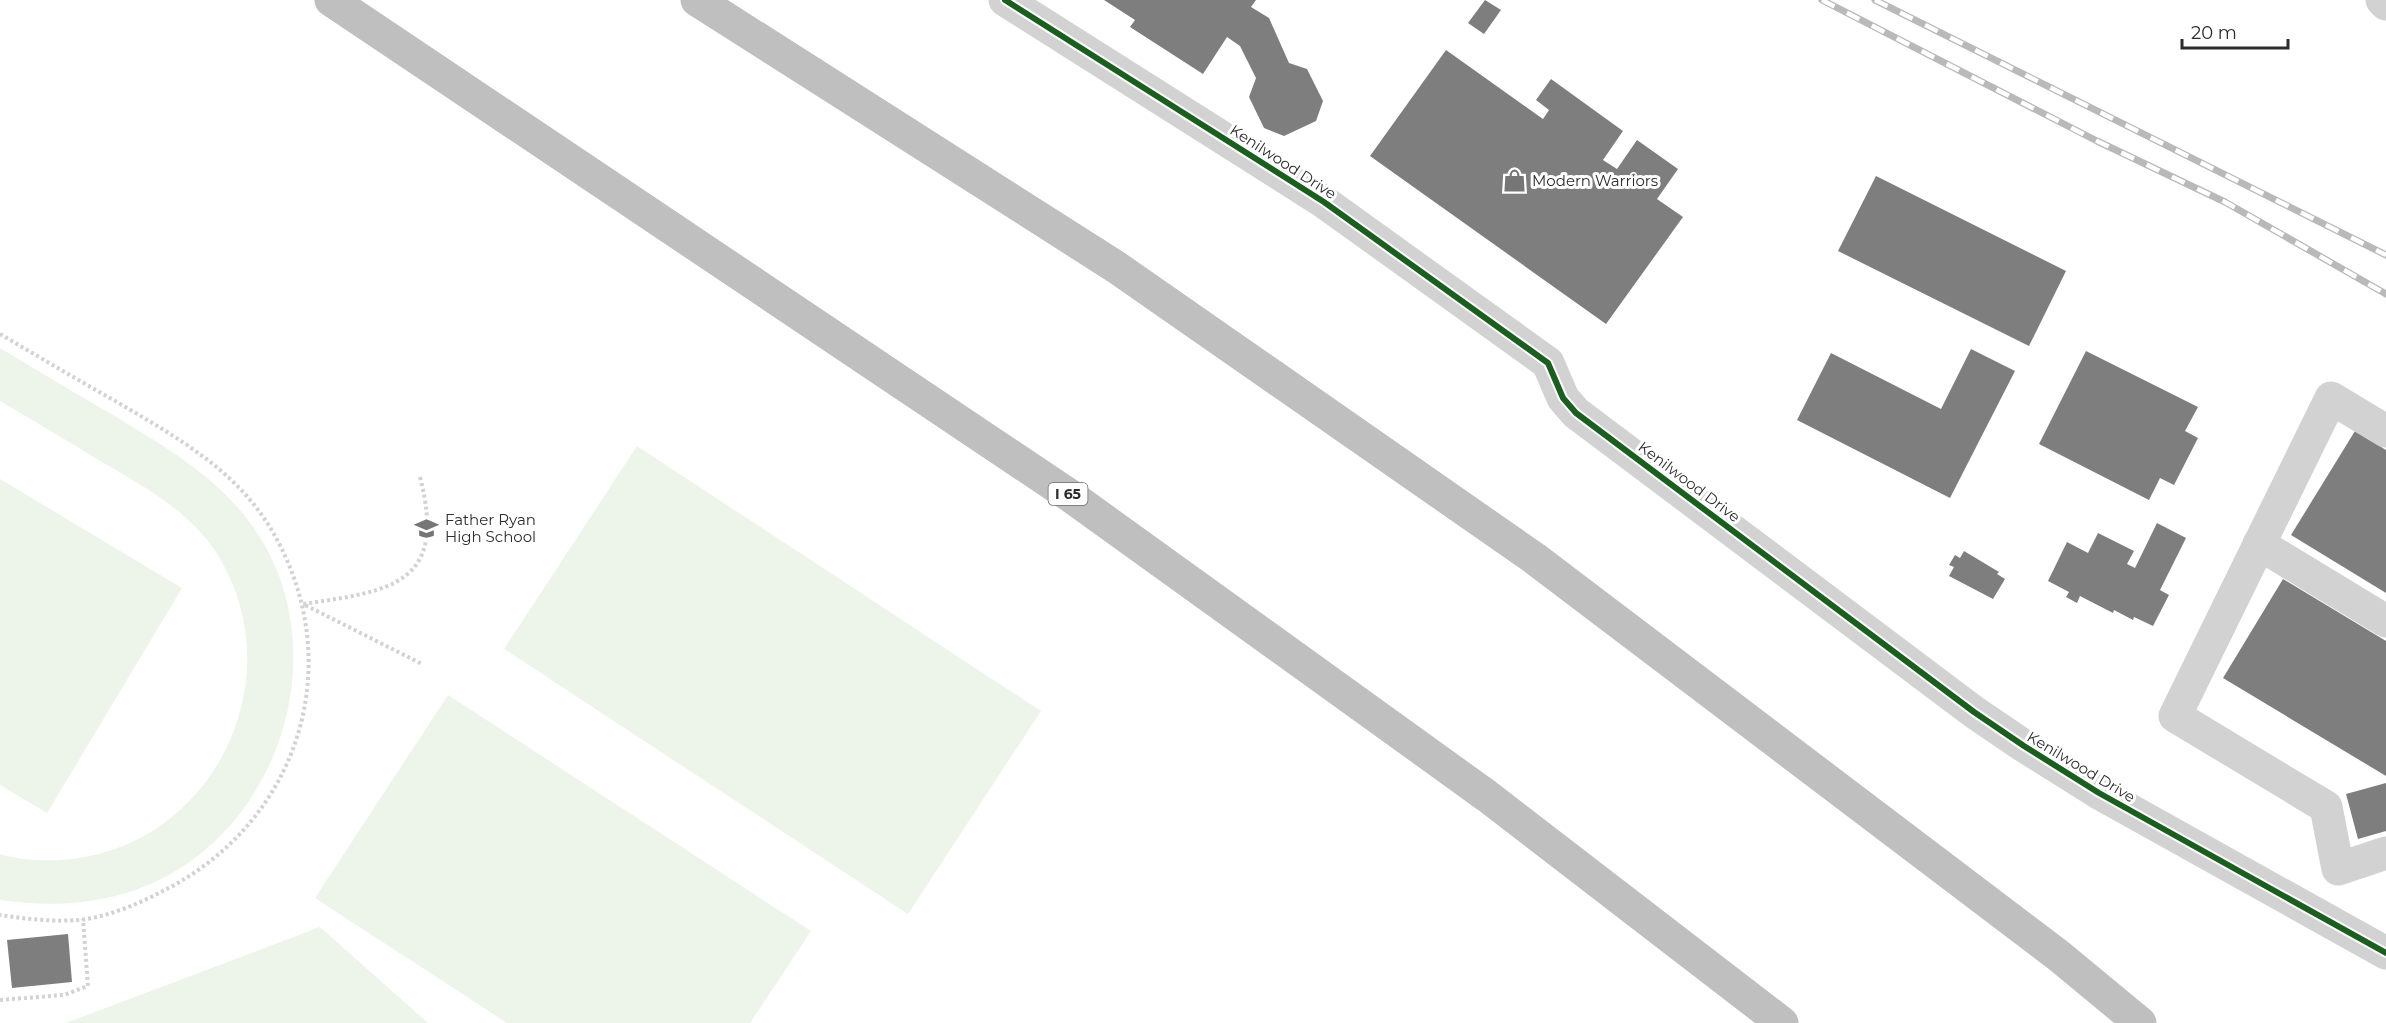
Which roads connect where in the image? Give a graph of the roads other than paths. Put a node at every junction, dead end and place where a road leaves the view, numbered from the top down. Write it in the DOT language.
graph roads {
  1 [pos="331,0"];
  2 [pos="697,0"];
  3 [pos="2382,0"];
  4 [pos="1011,2"];
  5 [pos="2386,4"];
  6 [pos="2386,431"];
  7 [pos="2259,544"];
  8 [pos="2386,621"];
  9 [pos="2386,853"];
  10 [pos="2338,869"];
  11 [pos="2313,913"];
  12 [pos="2386,953"];
  13 [pos="1782,1023"];
  14 [pos="2140,1023"];
  1 -- 13 [label="highway, I 65"];
  2 -- 14 [label="highway"];
  3 -- 5 [label="street"];
  4 -- 11 [label="street, Kenilwood Drive"];
  6 -- 7 [label="street"];
  7 -- 8 [label="street"];
  7 -- 10 [label="street"];
  9 -- 10 [label="street"];
  10 -- 11 [label="street"];
  11 -- 12 [label="street, Kenilwood Drive"];
}
